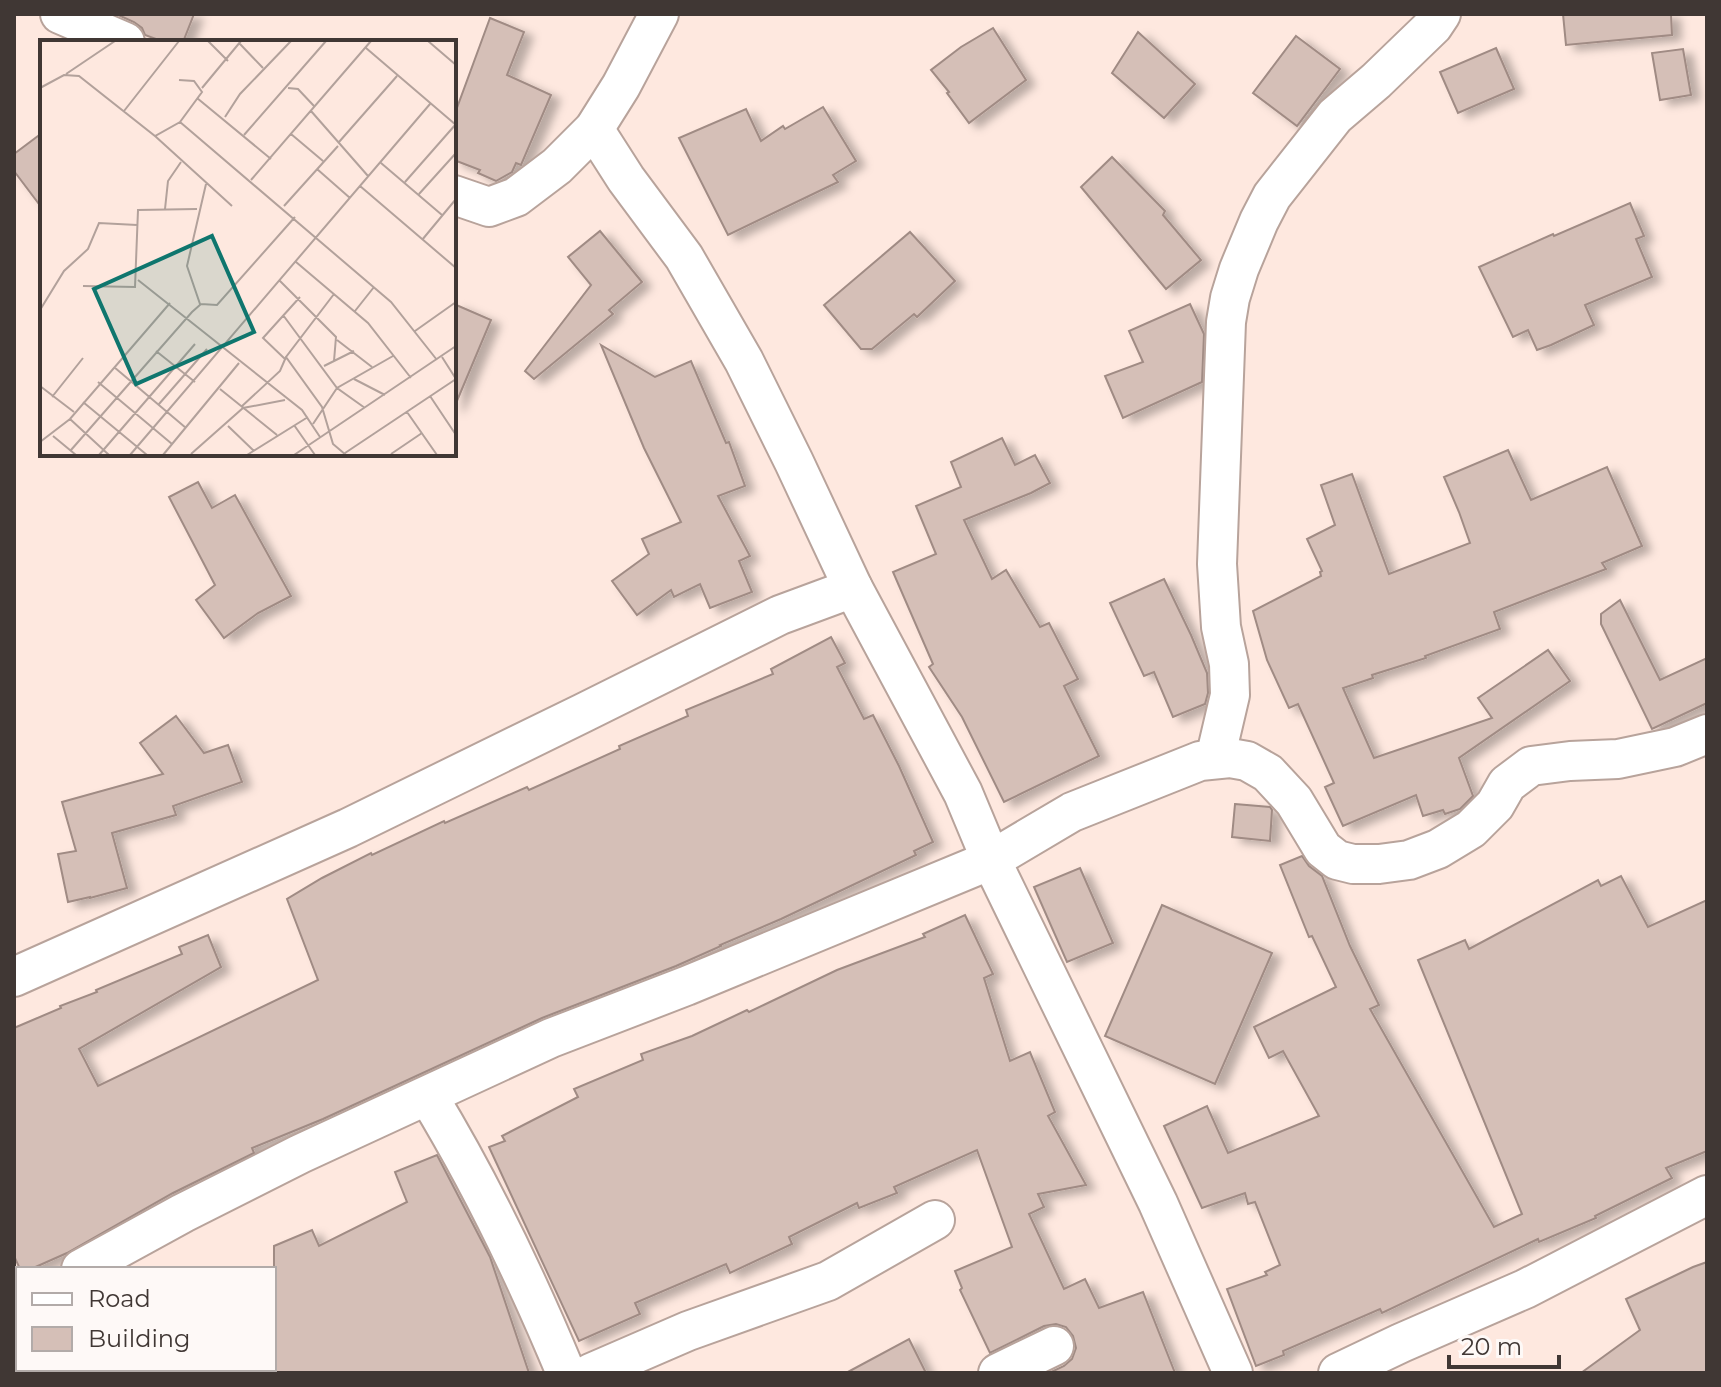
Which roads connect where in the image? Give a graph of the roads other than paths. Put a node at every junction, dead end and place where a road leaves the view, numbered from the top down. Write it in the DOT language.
graph roads {
  1 [pos="60,14"];
  2 [pos="659,14"];
  3 [pos="1441,14"];
  4 [pos="120,40"];
  5 [pos="594,129"];
  6 [pos="456,196"];
  7 [pos="853,588"];
  8 [pos="1707,734"];
  9 [pos="1215,759"];
  10 [pos="991,860"];
  11 [pos="14,977"];
  12 [pos="428,1096"];
  13 [pos="1707,1195"];
  14 [pos="935,1220"];
  15 [pos="85,1267"];
  16 [pos="1054,1346"];
  17 [pos="566,1373"];
  18 [pos="591,1373"];
  19 [pos="998,1373"];
  20 [pos="1233,1373"];
  21 [pos="1338,1373"];
  1 -- 4 [label="street"];
  2 -- 5 [label="street"];
  3 -- 9 [label="street"];
  5 -- 6 [label="street"];
  5 -- 7 [label="street"];
  7 -- 10 [label="street"];
  7 -- 11 [label="street"];
  8 -- 9 [label="street"];
  9 -- 10 [label="street"];
  10 -- 12 [label="street"];
  10 -- 20 [label="street"];
  12 -- 15 [label="street"];
  12 -- 17 [label="street"];
  13 -- 21 [label="street"];
  14 -- 18 [label="street"];
  16 -- 19 [label="street"];
}
